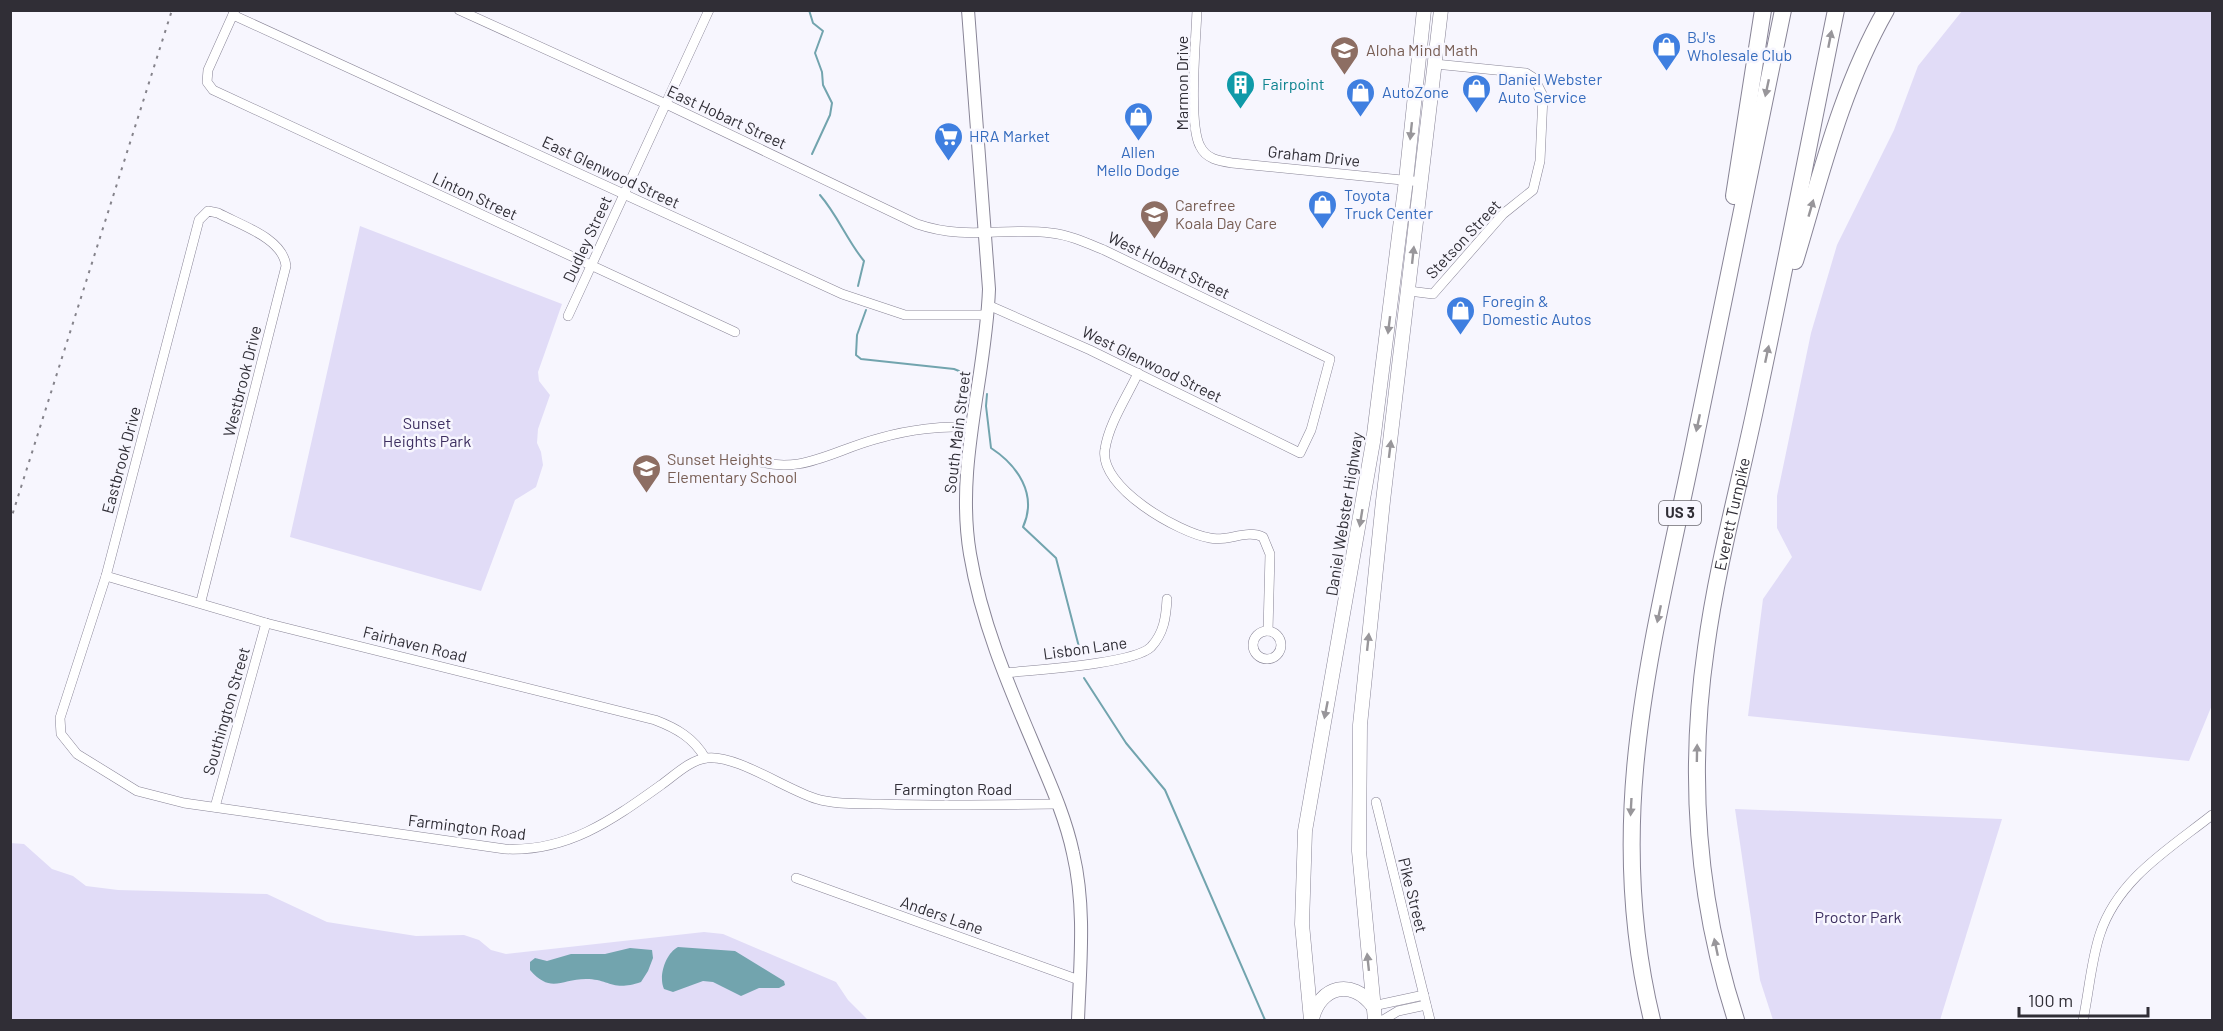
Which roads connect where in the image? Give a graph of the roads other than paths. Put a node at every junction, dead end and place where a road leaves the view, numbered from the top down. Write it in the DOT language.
graph roads {
  1 [pos="459,10"];
  2 [pos="709,10"];
  3 [pos="968,10"];
  4 [pos="1197,10"];
  5 [pos="1424,10"];
  6 [pos="1441,10"];
  7 [pos="1763,10"];
  8 [pos="1783,10"];
  9 [pos="1836,10"];
  10 [pos="1886,10"];
  11 [pos="234,13"];
  12 [pos="1435,64"];
  13 [pos="666,104"];
  14 [pos="1205,153"];
  15 [pos="1406,180"];
  16 [pos="1422,182"];
  17 [pos="625,194"];
  18 [pos="208,211"];
  19 [pos="987,234"];
  20 [pos="591,266"];
  21 [pos="1409,291"];
  22 [pos="1777,302"];
  23 [pos="988,310"];
  24 [pos="568,316"];
  25 [pos="735,332"];
  26 [pos="1138,374"];
  27 [pos="1705,391"];
  28 [pos="972,428"];
  29 [pos="1300,453"];
  30 [pos="750,459"];
  31 [pos="106,576"];
  32 [pos="1167,600"];
  33 [pos="201,601"];
  34 [pos="266,622"];
  35 [pos="1268,631"];
  36 [pos="1005,673"];
  37 [pos="60,717"];
  38 [pos="705,758"];
  39 [pos="1376,802"];
  40 [pos="1057,804"];
  41 [pos="215,807"];
  42 [pos="2212,815"];
  43 [pos="796,878"];
  44 [pos="1080,980"];
  45 [pos="1425,1000"];
  46 [pos="1373,1006"];
  47 [pos="1078,1020"];
  48 [pos="1311,1020"];
  49 [pos="1375,1020"];
  50 [pos="1383,1020"];
  51 [pos="1430,1020"];
  52 [pos="1652,1020"];
  53 [pos="1737,1020"];
  54 [pos="2083,1020"];
  1 -- 13 [label="street, East Hobart Street"];
  2 -- 13 [label="street, Dudley Street"];
  3 -- 19 [label="street, South Main Street"];
  4 -- 14 [label="street, Marmon Drive"];
  5 -- 15 [label="main road, Daniel Webster Highway, one-way"];
  6 -- 12 [label="main road"];
  7 -- 27 [label="highway"];
  8 -- 27 [label="highway, US 3, one-way"];
  22 -- 9 [label="highway, Everett Turnpike, one-way"];
  22 -- 10 [label="highway, one-way"];
  11 -- 17 [label="street, East Glenwood Street"];
  11 -- 20 [label="street, Linton Street"];
  12 -- 16 [label="main road"];
  12 -- 21 [label="street, Stetson Street"];
  13 -- 17 [label="street, Dudley Street"];
  13 -- 19 [label="street, East Hobart Street"];
  14 -- 15 [label="street, Graham Drive"];
  15 -- 16 [label="street, Graham Drive"];
  15 -- 48 [label="main road, Daniel Webster Highway, one-way"];
  21 -- 16 [label="main road, one-way"];
  17 -- 20 [label="street, Dudley Street"];
  17 -- 23 [label="street, East Glenwood Street"];
  18 -- 31 [label="street, Eastbrook Drive"];
  18 -- 33 [label="street, Westbrook Drive"];
  19 -- 23 [label="street, South Main Street"];
  19 -- 29 [label="street, West Hobart Street"];
  20 -- 24 [label="street, Dudley Street"];
  20 -- 25 [label="street, Linton Street"];
  46 -- 21 [label="main road, one-way"];
  53 -- 22 [label="highway, Everett Turnpike, one-way"];
  23 -- 26 [label="street, West Glenwood Street"];
  23 -- 28 [label="street, South Main Street"];
  26 -- 29 [label="street, West Glenwood Street"];
  26 -- 35 [label="street"];
  27 -- 52 [label="highway, US 3, one-way"];
  28 -- 30 [label="street"];
  28 -- 36 [label="street, South Main Street"];
  31 -- 33 [label="street, Fairhaven Road"];
  31 -- 37 [label="street, Eastbrook Drive"];
  32 -- 36 [label="street, Lisbon Lane"];
  33 -- 34 [label="street, Fairhaven Road"];
  34 -- 38 [label="street, Fairhaven Road"];
  34 -- 41 [label="street, Southington Street"];
  36 -- 40 [label="street, South Main Street"];
  37 -- 41 [label="street, Farmington Road"];
  38 -- 40 [label="street, Farmington Road"];
  38 -- 41 [label="street, Farmington Road"];
  39 -- 45 [label="street, Pike Street"];
  40 -- 44 [label="street, South Main Street"];
  42 -- 54 [label="street"];
  43 -- 44 [label="street, Anders Lane"];
  44 -- 47 [label="street, South Main Street"];
  45 -- 46 [label="street"];
  45 -- 50 [label="street"];
  45 -- 51 [label="street, Pike Street"];
  46 -- 48 [label="main road"];
  46 -- 49 [label="main road"];
}
